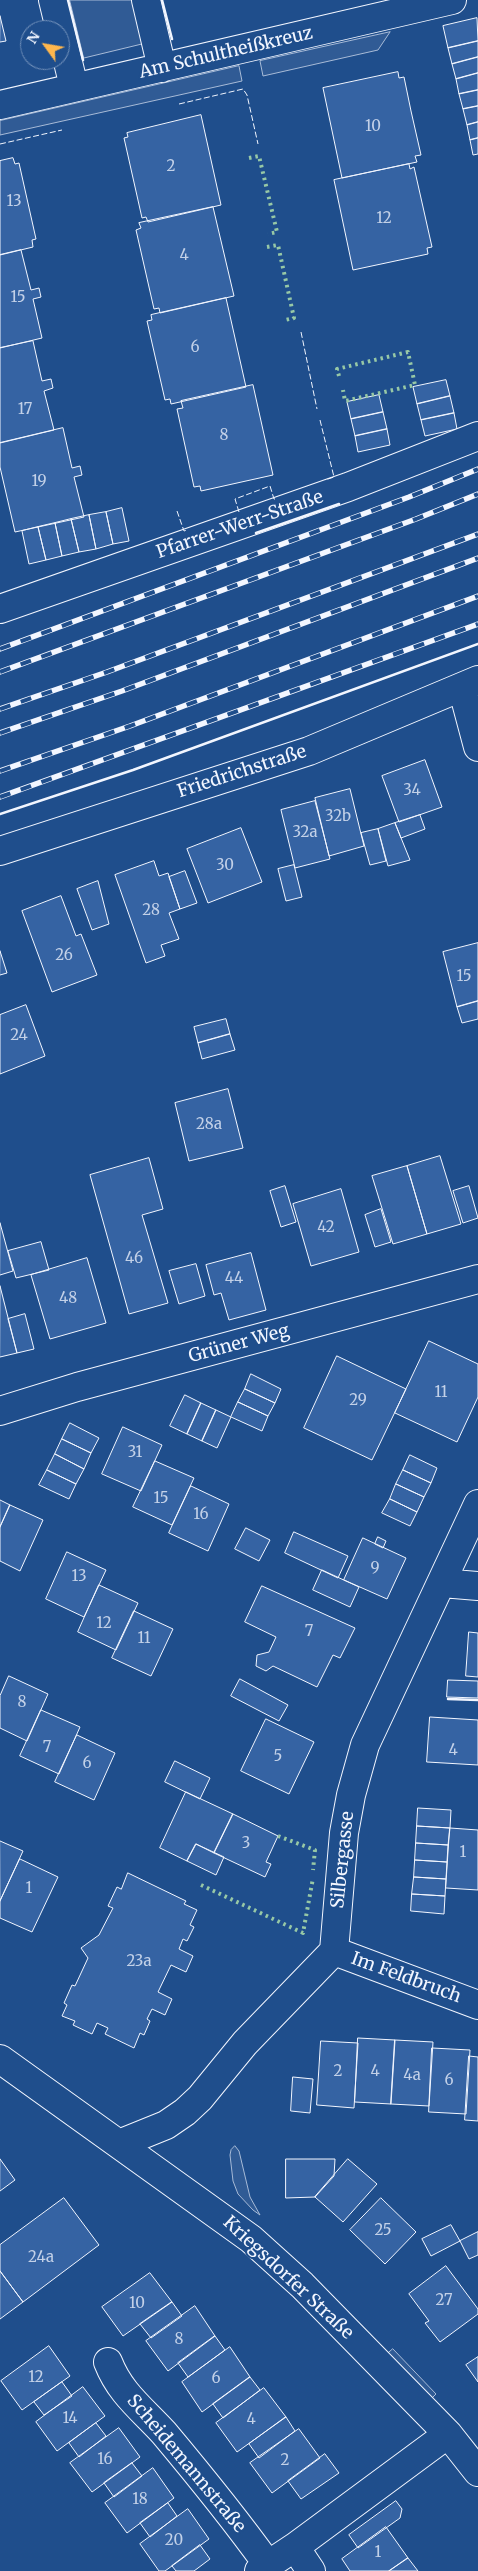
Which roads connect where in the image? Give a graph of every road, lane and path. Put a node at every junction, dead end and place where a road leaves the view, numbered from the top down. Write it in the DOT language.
graph roads {
  1 [pos="53,0"];
  2 [pos="146,0"];
  3 [pos="452,0"];
  4 [pos="162,68"];
  5 [pos="74,87"];
  6 [pos="0,105"];
  7 [pos="478,436"];
  8 [pos="0,609"];
  9 [pos="470,684"];
  10 [pos="478,747"];
  11 [pos="0,851"];
  12 [pos="478,1278"];
  13 [pos="0,1411"];
  14 [pos="478,1504"];
  15 [pos="442,1584"];
  16 [pos="478,1586"];
  17 [pos="334,1950"];
  18 [pos="478,2005"];
  19 [pos="0,2059"];
  20 [pos="119,2144"];
  21 [pos="108,2362"];
  22 [pos="448,2434"];
  23 [pos="478,2472"];
  24 [pos="295,2547"];
  25 [pos="263,2568"];
  26 [pos="311,2571"];
  1 -- 5 [label="street"];
  2 -- 4 [label="street"];
  3 -- 4 [label="street, Am Schultheißkreuz"];
  4 -- 5 [label="street, Am Schultheißkreuz"];
  5 -- 6 [label="street, Am Schultheißkreuz"];
  7 -- 8 [label="street, Pfarrer-Werr-Straße"];
  9 -- 10 [label="street"];
  9 -- 11 [label="street, Friedrichstraße"];
  12 -- 13 [label="street, Grüner Weg"];
  14 -- 15 [label="street, Silbergasse"];
  15 -- 16 [label="street"];
  15 -- 17 [label="street, Silbergasse"];
  17 -- 18 [label="street, Im Feldbruch"];
  17 -- 20 [label="street"];
  19 -- 20 [label="street, Kriegsdorfer Straße"];
  20 -- 22 [label="street, Kriegsdorfer Straße"];
  21 -- 25 [label="street, Scheidemannstraße"];
  22 -- 23 [label="street, Kriegsdorfer Straße"];
  22 -- 24 [label="street, Scheidemannstraße"];
  24 -- 25 [label="street, Scheidemannstraße"];
  24 -- 26 [label="street"];
}
